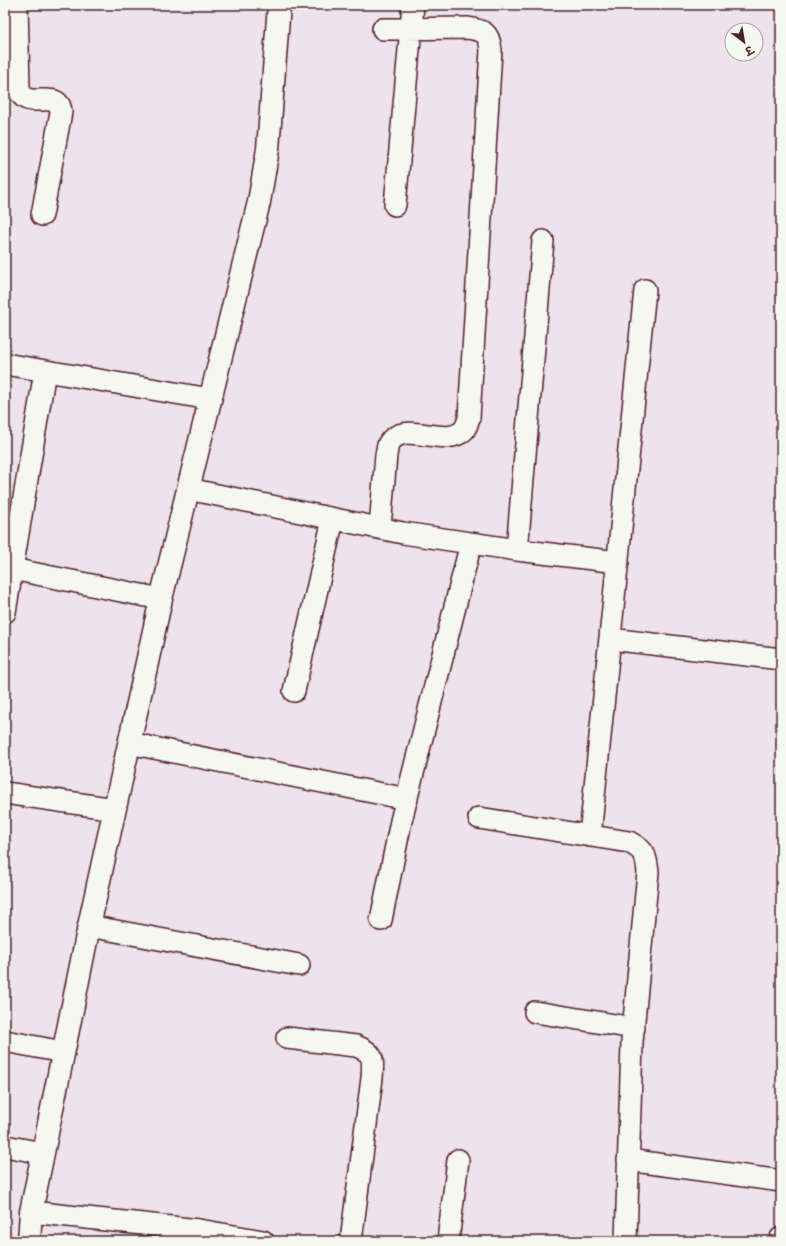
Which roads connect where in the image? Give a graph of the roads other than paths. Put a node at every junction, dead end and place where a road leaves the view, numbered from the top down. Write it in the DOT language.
graph roads {
  1 [pos="17,5"];
  2 [pos="279,5"];
  3 [pos="413,5"];
  4 [pos="383,29"];
  5 [pos="411,29"];
  6 [pos="14,98"];
  7 [pos="395,205"];
  8 [pos="42,215"];
  9 [pos="543,241"];
  10 [pos="645,290"];
  11 [pos="5,364"];
  12 [pos="46,371"];
  13 [pos="210,399"];
  14 [pos="188,489"];
  15 [pos="333,519"];
  16 [pos="380,528"];
  17 [pos="471,543"];
  18 [pos="517,550"];
  19 [pos="618,562"];
  20 [pos="12,569"];
  21 [pos="161,599"];
  22 [pos="5,612"];
  23 [pos="610,639"];
  24 [pos="781,659"];
  25 [pos="294,691"];
  26 [pos="129,743"];
  27 [pos="5,793"];
  28 [pos="407,799"];
  29 [pos="115,809"];
  30 [pos="479,818"];
  31 [pos="590,836"];
  32 [pos="381,920"];
  33 [pos="89,926"];
  34 [pos="299,965"];
  35 [pos="535,1012"];
  36 [pos="634,1028"];
  37 [pos="287,1038"];
  38 [pos="5,1041"];
  39 [pos="64,1052"];
  40 [pos="5,1146"];
  41 [pos="43,1153"];
  42 [pos="458,1160"];
  43 [pos="628,1160"];
  44 [pos="781,1180"];
  45 [pos="31,1212"];
  46 [pos="781,1238"];
  47 [pos="29,1241"];
  48 [pos="263,1241"];
  49 [pos="351,1241"];
  50 [pos="448,1241"];
  51 [pos="626,1241"];
  52 [pos="781,1241"];
  1 -- 6 [label="street"];
  2 -- 13 [label="street"];
  3 -- 5 [label="street"];
  4 -- 5 [label="street"];
  5 -- 7 [label="street"];
  5 -- 16 [label="street"];
  6 -- 8 [label="street"];
  9 -- 18 [label="street"];
  10 -- 19 [label="street"];
  11 -- 12 [label="street"];
  12 -- 13 [label="street"];
  12 -- 20 [label="street"];
  13 -- 14 [label="street"];
  14 -- 15 [label="street"];
  14 -- 21 [label="street"];
  15 -- 16 [label="street"];
  15 -- 25 [label="street"];
  16 -- 17 [label="street"];
  17 -- 18 [label="street"];
  17 -- 28 [label="street"];
  18 -- 19 [label="street"];
  19 -- 23 [label="street"];
  20 -- 21 [label="street"];
  20 -- 22 [label="street"];
  21 -- 26 [label="street"];
  23 -- 24 [label="street"];
  23 -- 31 [label="street"];
  26 -- 28 [label="street"];
  26 -- 29 [label="street"];
  27 -- 29 [label="street"];
  28 -- 32 [label="street"];
  29 -- 33 [label="street"];
  30 -- 31 [label="street"];
  31 -- 36 [label="street"];
  33 -- 34 [label="street"];
  33 -- 39 [label="street"];
  35 -- 36 [label="street"];
  36 -- 43 [label="street"];
  37 -- 49 [label="street"];
  38 -- 39 [label="street"];
  39 -- 41 [label="street"];
  40 -- 41 [label="street"];
  41 -- 45 [label="street"];
  42 -- 50 [label="street"];
  43 -- 44 [label="street"];
  43 -- 51 [label="street"];
  45 -- 47 [label="street"];
  45 -- 48 [label="street"];
  46 -- 52 [label="street"];
}
